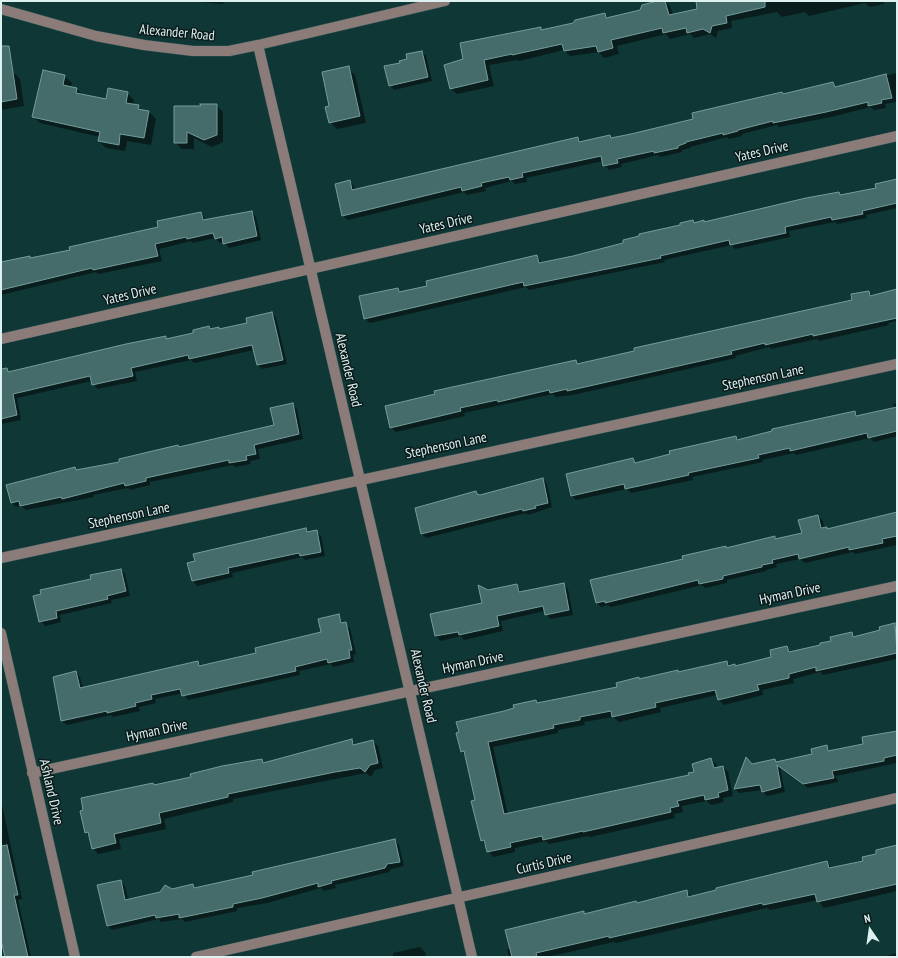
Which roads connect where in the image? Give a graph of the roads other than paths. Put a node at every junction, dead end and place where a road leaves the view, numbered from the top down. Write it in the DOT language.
graph roads {
  1 [pos="445,1"];
  2 [pos="1,9"];
  3 [pos="258,45"];
  4 [pos="897,136"];
  5 [pos="310,269"];
  6 [pos="1,339"];
  7 [pos="897,364"];
  8 [pos="360,479"];
  9 [pos="1,558"];
  10 [pos="897,586"];
  11 [pos="1,632"];
  12 [pos="409,691"];
  13 [pos="32,773"];
  14 [pos="897,798"];
  15 [pos="458,898"];
  16 [pos="75,957"];
  17 [pos="196,957"];
  18 [pos="472,957"];
  1 -- 3 [label="street"];
  2 -- 3 [label="street, Alexander Road"];
  3 -- 5 [label="street, Alexander Road"];
  4 -- 5 [label="street, Yates Drive"];
  5 -- 6 [label="street, Yates Drive"];
  5 -- 8 [label="street, Alexander Road"];
  7 -- 8 [label="street, Stephenson Lane"];
  8 -- 9 [label="street, Stephenson Lane"];
  8 -- 12 [label="street, Alexander Road"];
  10 -- 12 [label="street, Hyman Drive"];
  11 -- 13 [label="street, Ashland Drive"];
  12 -- 13 [label="street, Hyman Drive"];
  12 -- 15 [label="street, Alexander Road"];
  13 -- 16 [label="street, Ashland Drive"];
  14 -- 15 [label="street, Curtis Drive"];
  15 -- 17 [label="street, Curtis Drive"];
  15 -- 18 [label="street, Alexander Road"];
}
